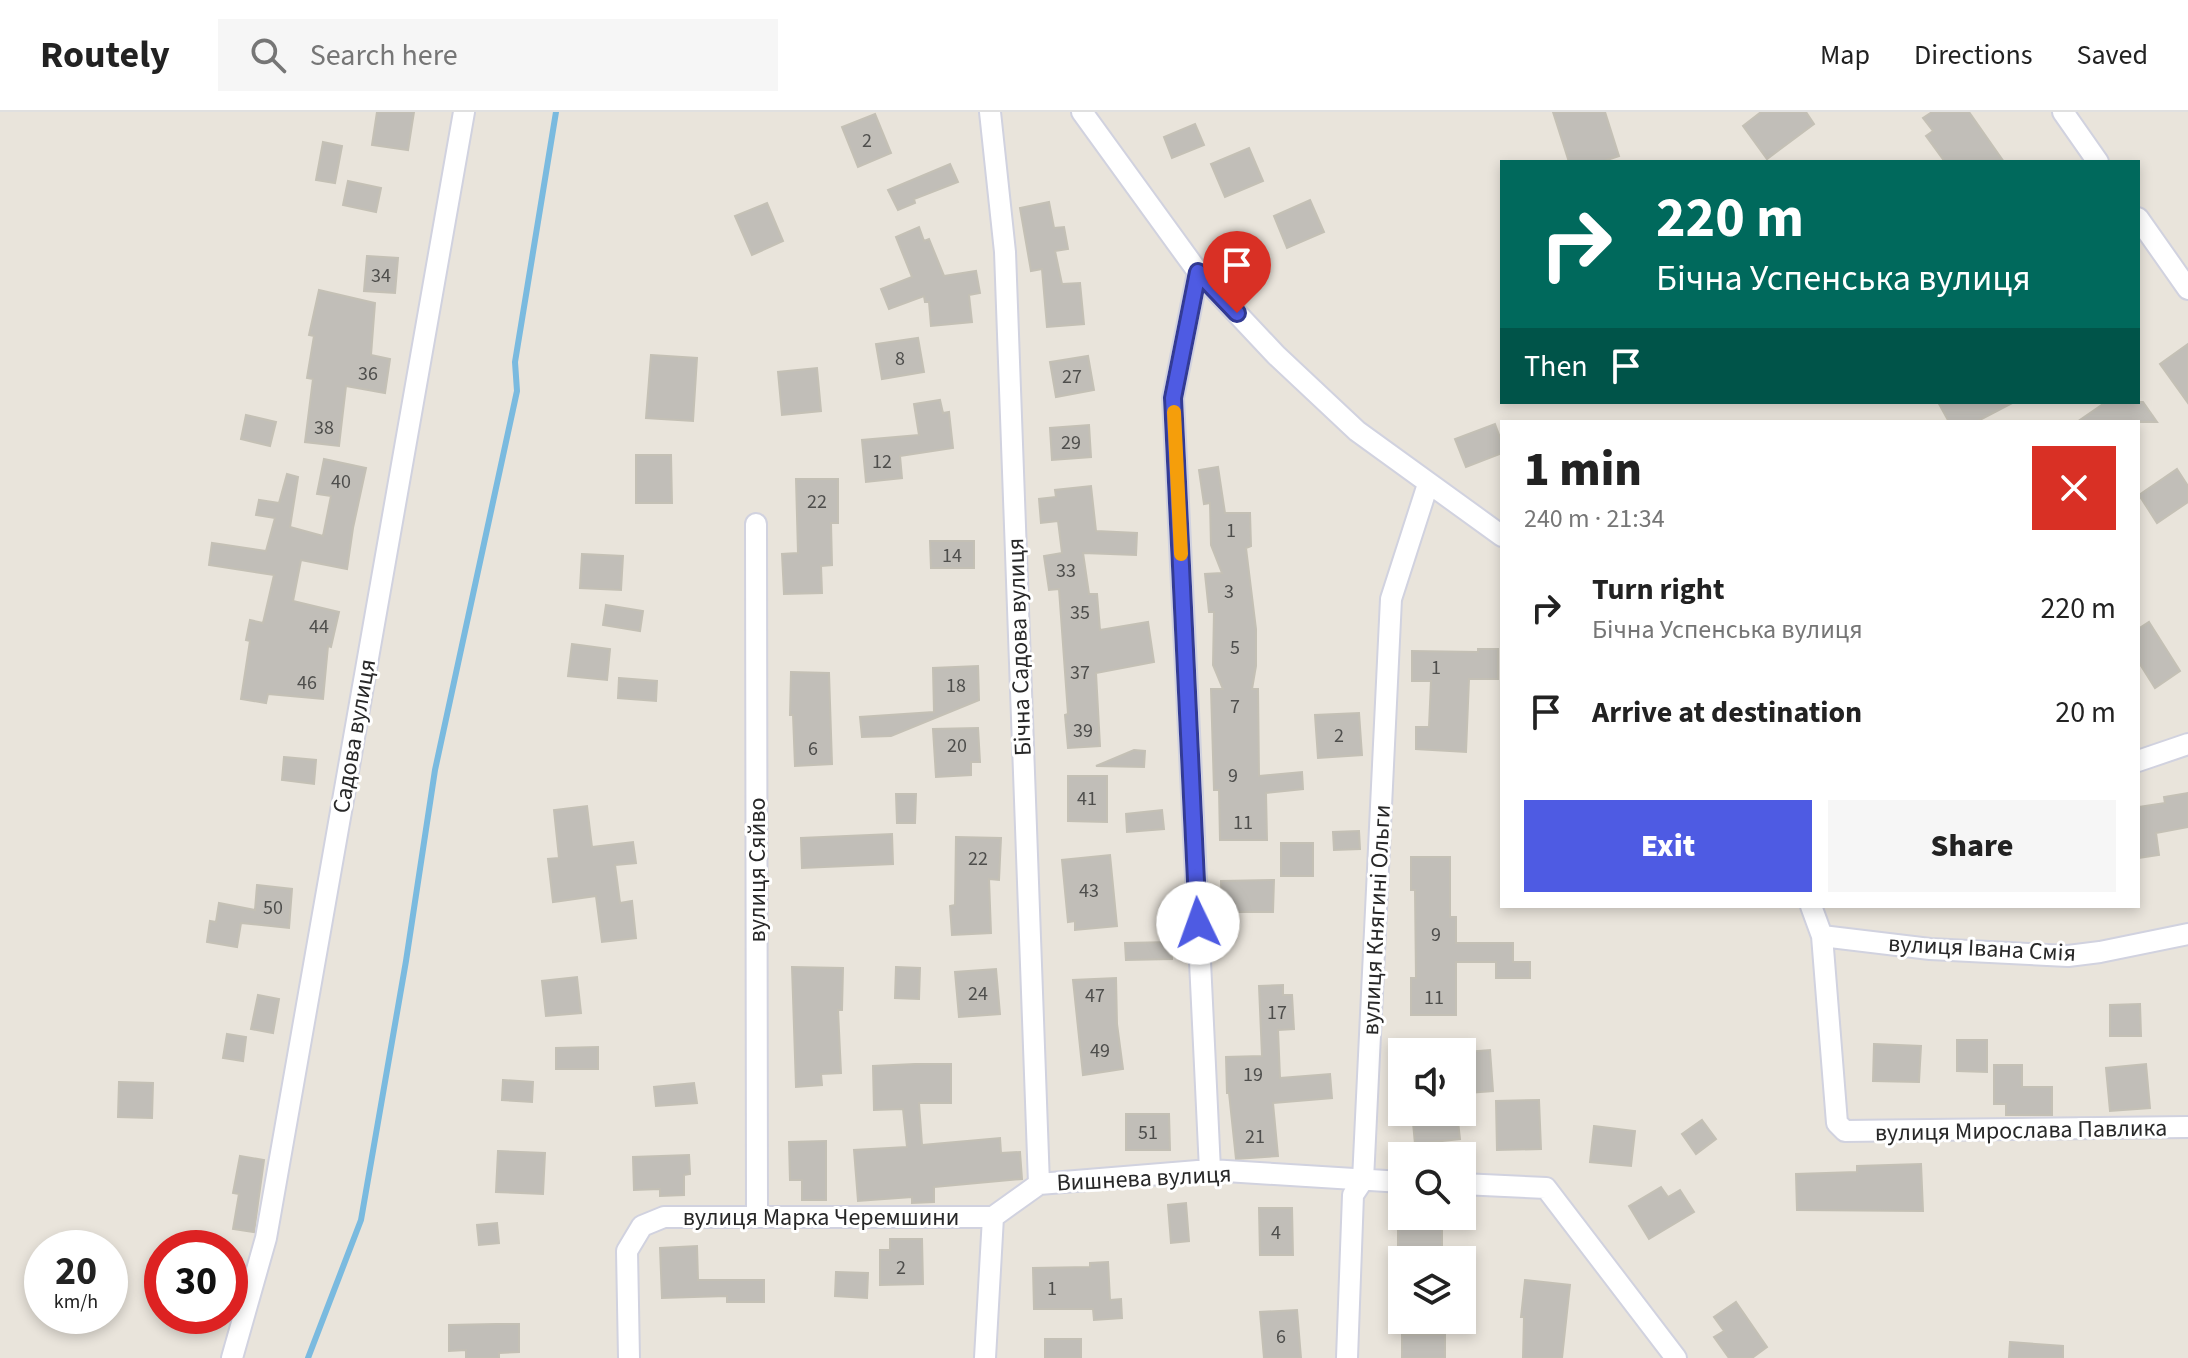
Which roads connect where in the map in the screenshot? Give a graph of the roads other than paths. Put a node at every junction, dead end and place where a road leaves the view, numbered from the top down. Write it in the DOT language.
graph roads {
  1 [pos="464,112"];
  2 [pos="990,112"];
  3 [pos="1082,112"];
  4 [pos="2063,112"];
  5 [pos="2097,160"];
  6 [pos="2140,221"];
  7 [pos="1198,272"];
  8 [pos="2188,289"];
  9 [pos="1428,484"];
  10 [pos="756,524"];
  11 [pos="1500,535"];
  12 [pos="2188,744"];
  13 [pos="2140,760"];
  14 [pos="1812,908"];
  15 [pos="2188,934"];
  16 [pos="1822,936"];
  17 [pos="2188,1127"];
  18 [pos="1210,1170"];
  19 [pos="1363,1180"];
  20 [pos="1388,1181"];
  21 [pos="1039,1184"];
  22 [pos="1476,1185"];
  23 [pos="757,1216"];
  24 [pos="993,1217"];
  25 [pos="232,1358"];
  26 [pos="629,1358"];
  27 [pos="985,1358"];
  28 [pos="1347,1358"];
  29 [pos="1676,1358"];
  1 -- 25 [label="street, Садова вулиця"];
  2 -- 21 [label="street, Бічна Садова вулиця"];
  3 -- 7 [label="street"];
  4 -- 5 [label="street"];
  6 -- 8 [label="street"];
  7 -- 9 [label="street"];
  7 -- 18 [label="street"];
  9 -- 11 [label="street"];
  9 -- 19 [label="street, вулиця Княгині Ольги"];
  10 -- 23 [label="street, вулиця Сяйво"];
  12 -- 13 [label="street"];
  14 -- 16 [label="street, вулиця Мирослава Павлика"];
  15 -- 16 [label="street, вулиця Івана Смія"];
  16 -- 17 [label="street, вулиця Мирослава Павлика"];
  18 -- 19 [label="street, Вишнева вулиця"];
  18 -- 21 [label="street, Вишнева вулиця"];
  19 -- 20 [label="street, Вишнева вулиця"];
  19 -- 28 [label="street, вулиця Княгині Ольги"];
  21 -- 24 [label="street, Вишнева вулиця"];
  22 -- 29 [label="street"];
  23 -- 24 [label="street, вулиця Марка Черемшини"];
  23 -- 26 [label="street, вулиця Марка Черемшини"];
  24 -- 27 [label="street"];
}
